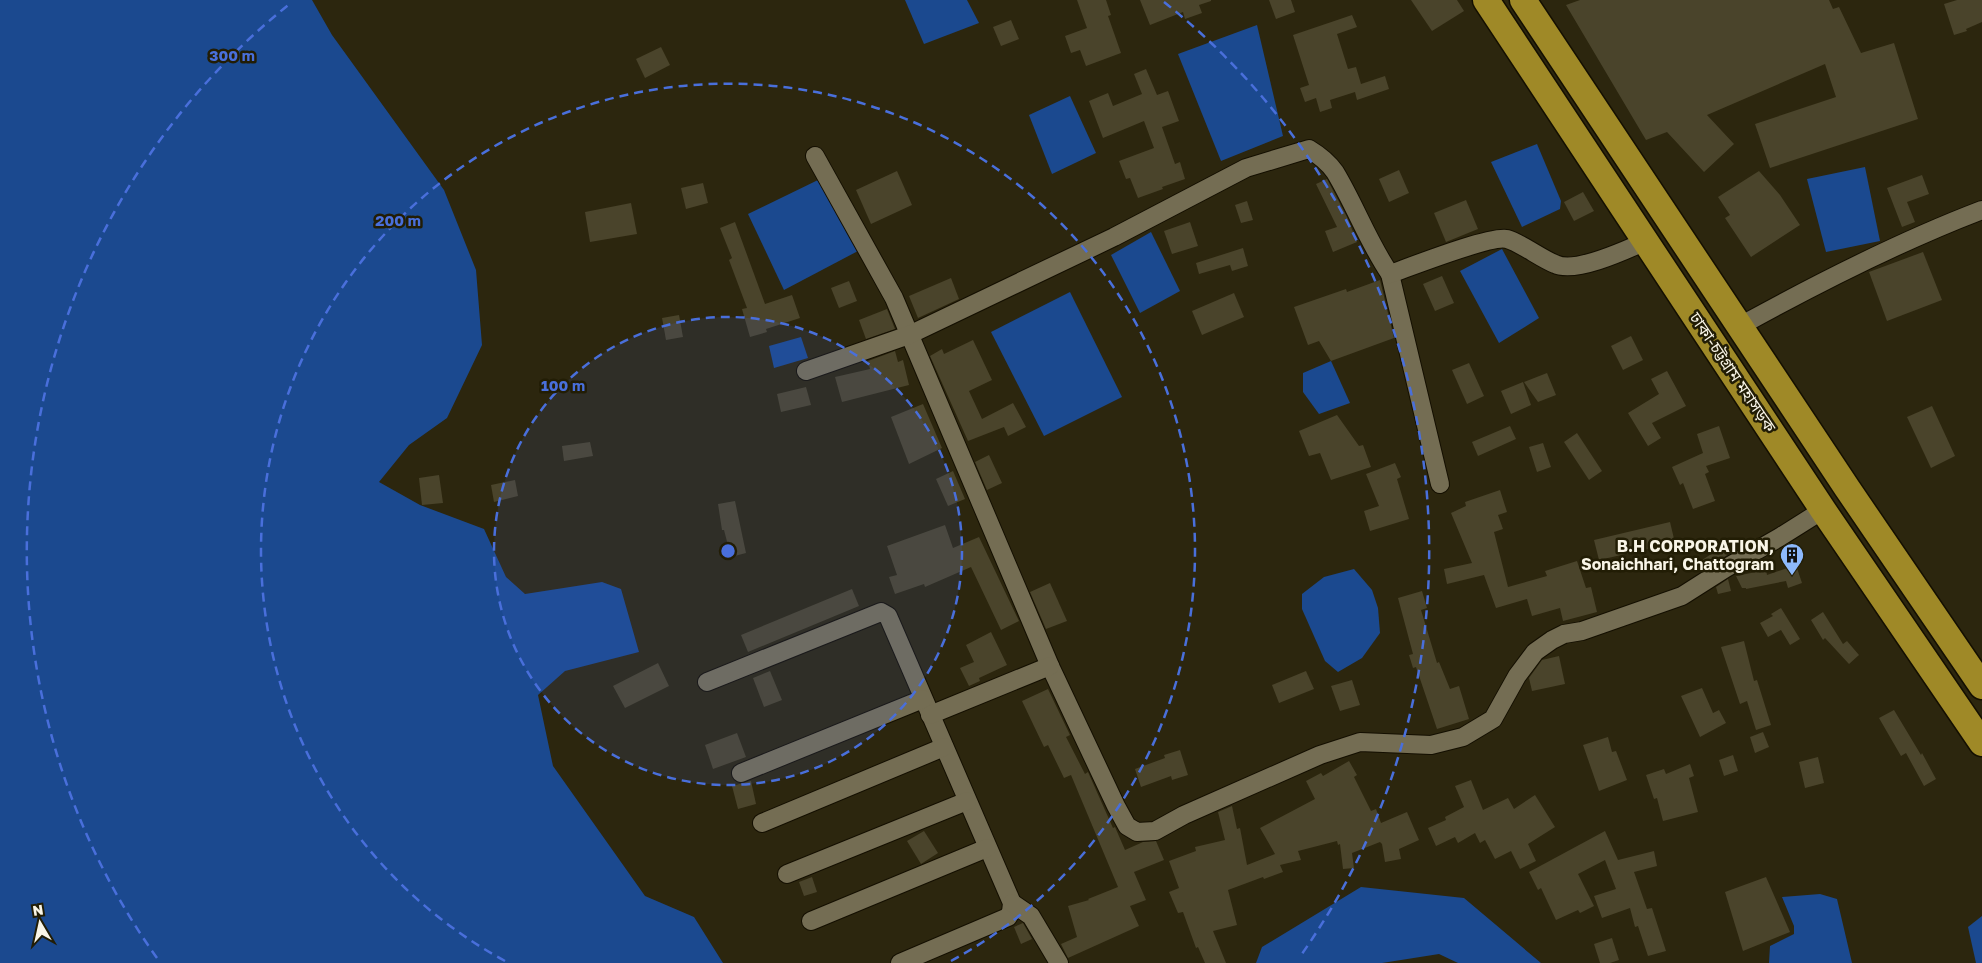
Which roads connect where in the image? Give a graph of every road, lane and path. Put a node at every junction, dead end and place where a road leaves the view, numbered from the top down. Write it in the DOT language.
graph roads {
  1 [pos="1486,0"];
  2 [pos="1523,0"];
  3 [pos="816,156"];
  4 [pos="1982,210"];
  5 [pos="1646,241"];
  6 [pos="1390,274"];
  7 [pos="1740,326"];
  8 [pos="909,335"];
  9 [pos="806,372"];
  10 [pos="1440,484"];
  11 [pos="1824,510"];
  12 [pos="1050,666"];
  13 [pos="707,682"];
  14 [pos="1982,686"];
  15 [pos="927,707"];
  16 [pos="1982,743"];
  17 [pos="944,747"];
  18 [pos="741,773"];
  19 [pos="967,801"];
  20 [pos="762,823"];
  21 [pos="987,848"];
  22 [pos="787,874"];
  23 [pos="1012,903"];
  24 [pos="811,921"];
  25 [pos="900,963"];
  26 [pos="1059,963"];
  1 -- 5 [label="highway, ঢাকা-চট্টগ্রাম মহাসড়ক"];
  2 -- 7 [label="highway, ঢাকা-চট্টগ্রাম মহাসড়ক"];
  3 -- 8 [label="street"];
  4 -- 7 [label="street"];
  5 -- 6 [label="street"];
  5 -- 11 [label="highway, ঢাকা-চট্টগ্রাম মহাসড়ক"];
  6 -- 8 [label="street"];
  6 -- 10 [label="street"];
  7 -- 14 [label="highway, ঢাকা-চট্টগ্রাম মহাসড়ক"];
  8 -- 9 [label="street"];
  8 -- 12 [label="street"];
  11 -- 12 [label="street"];
  11 -- 16 [label="highway, ঢাকা-চট্টগ্রাম মহাসড়ক"];
  12 -- 15 [label="street"];
  13 -- 15 [label="street"];
  15 -- 17 [label="street"];
  15 -- 18 [label="street"];
  17 -- 19 [label="street"];
  17 -- 20 [label="street"];
  19 -- 21 [label="street"];
  19 -- 22 [label="street"];
  21 -- 23 [label="street"];
  21 -- 24 [label="street"];
  23 -- 25 [label="street"];
  23 -- 26 [label="street"];
}
